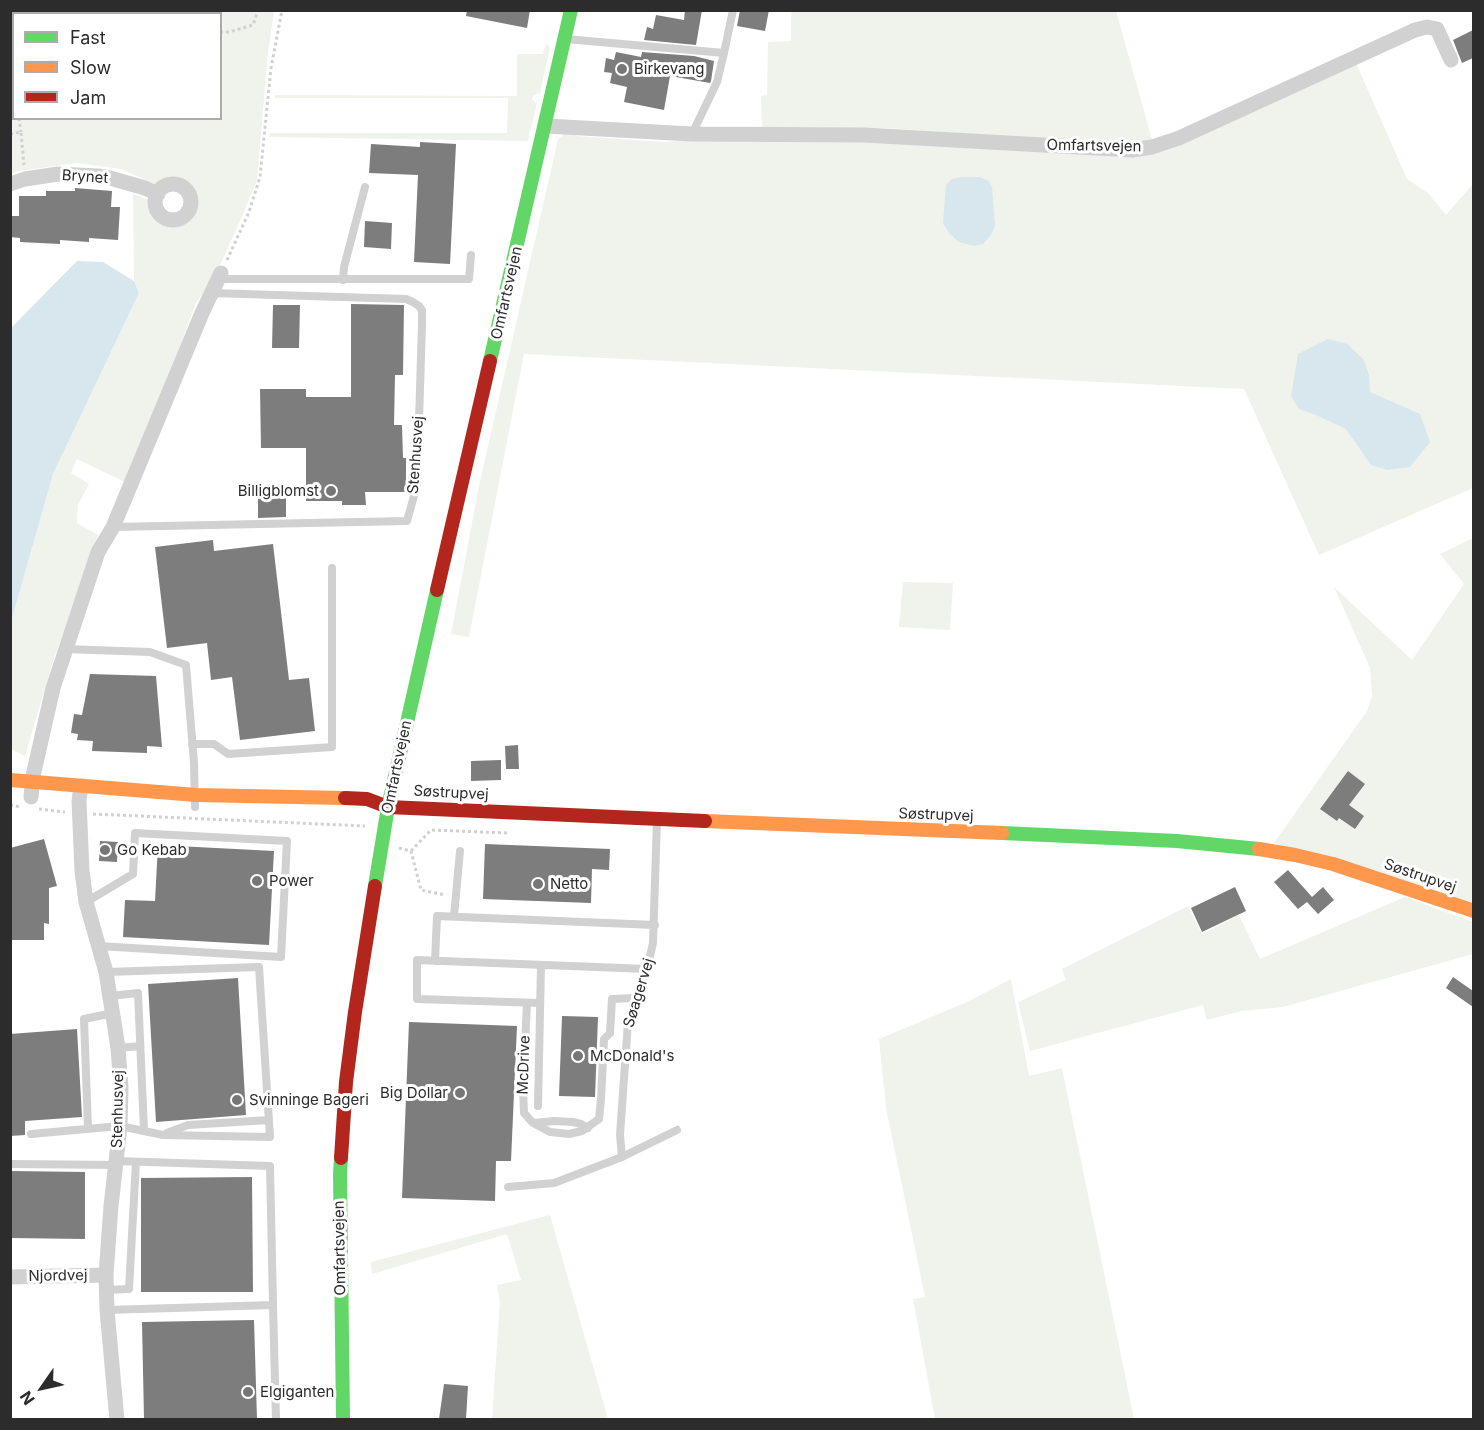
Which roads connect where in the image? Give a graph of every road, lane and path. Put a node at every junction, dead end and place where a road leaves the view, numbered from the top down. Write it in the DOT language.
graph roads {
  1 [pos="258,10"];
  2 [pos="282,10"];
  3 [pos="572,10"];
  4 [pos="733,10"];
  5 [pos="222,32"];
  6 [pos="565,39"];
  7 [pos="724,53"];
  8 [pos="1451,60"];
  9 [pos="10,73"];
  10 [pos="12,93"];
  11 [pos="12,98"];
  12 [pos="19,120"];
  13 [pos="546,126"];
  14 [pos="21,132"];
  15 [pos="10,134"];
  16 [pos="692,134"];
  17 [pos="18,181"];
  18 [pos="365,187"];
  19 [pos="158,194"];
  20 [pos="471,255"];
  21 [pos="219,276"];
  22 [pos="343,280"];
  23 [pos="211,293"];
  24 [pos="113,527"];
  25 [pos="332,568"];
  26 [pos="65,648"];
  27 [pos="192,744"];
  28 [pos="10,780"];
  29 [pos="31,793"];
  30 [pos="80,797"];
  31 [pos="196,801"];
  32 [pos="160,806"];
  33 [pos="388,807"];
  34 [pos="224,809"];
  35 [pos="366,814"];
  36 [pos="657,818"];
  37 [pos="512,833"];
  38 [pos="381,844"];
  39 [pos="460,850"];
  40 [pos="411,851"];
  41 [pos="456,896"];
  42 [pos="86,903"];
  43 [pos="1473,911"];
  44 [pos="454,916"];
  45 [pos="655,925"];
  46 [pos="99,946"];
  47 [pos="435,961"];
  48 [pos="541,965"];
  49 [pos="647,969"];
  50 [pos="106,972"];
  51 [pos="110,996"];
  52 [pos="636,998"];
  53 [pos="527,1003"];
  54 [pos="540,1004"];
  55 [pos="113,1013"];
  56 [pos="140,1046"];
  57 [pos="118,1048"];
  58 [pos="538,1106"];
  59 [pos="269,1120"];
  60 [pos="120,1126"];
  61 [pos="88,1128"];
  62 [pos="144,1130"];
  63 [pos="677,1130"];
  64 [pos="32,1134"];
  65 [pos="163,1135"];
  66 [pos="622,1157"];
  67 [pos="136,1162"];
  68 [pos="117,1163"];
  69 [pos="10,1164"];
  70 [pos="508,1187"];
  71 [pos="10,1277"];
  72 [pos="106,1283"];
  73 [pos="273,1305"];
  74 [pos="107,1310"];
  75 [pos="117,1419"];
  76 [pos="276,1419"];
  77 [pos="343,1419"];
  1 -- 5 [label="path"];
  2 -- 21 [label="path"];
  3 -- 6 [label="street, Omfartsvejen"];
  4 -- 7 [label="lane"];
  6 -- 7 [label="lane"];
  6 -- 13 [label="street, Omfartsvejen"];
  7 -- 16 [label="lane"];
  8 -- 16 [label="street, Omfartsvejen"];
  9 -- 10 [label="path"];
  10 -- 11 [label="path"];
  12 -- 14 [label="path"];
  13 -- 16 [label="street, Omfartsvejen"];
  13 -- 33 [label="street, Omfartsvejen"];
  14 -- 15 [label="path"];
  14 -- 17 [label="path"];
  17 -- 19 [label="street, Brynet"];
  18 -- 22 [label="lane"];
  20 -- 22 [label="lane"];
  21 -- 22 [label="lane"];
  21 -- 23 [label="street"];
  23 -- 24 [label="street"];
  23 -- 24 [label="lane, Stenhusvej"];
  24 -- 26 [label="street"];
  25 -- 27 [label="lane"];
  26 -- 27 [label="lane"];
  26 -- 29 [label="street"];
  27 -- 31 [label="lane"];
  28 -- 29 [label="street"];
  29 -- 30 [label="street"];
  30 -- 31 [label="street"];
  30 -- 42 [label="street, Stenhusvej"];
  31 -- 32 [label="street"];
  31 -- 33 [label="street"];
  31 -- 34 [label="street"];
  33 -- 35 [label="street"];
  33 -- 36 [label="street, Søstrupvej"];
  33 -- 38 [label="street, Omfartsvejen"];
  36 -- 43 [label="street, Søstrupvej"];
  36 -- 45 [label="lane, Søagervej"];
  37 -- 40 [label="path"];
  38 -- 40 [label="path"];
  38 -- 77 [label="street, Omfartsvejen"];
  39 -- 41 [label="lane"];
  40 -- 41 [label="path"];
  41 -- 44 [label="lane"];
  42 -- 46 [label="street, Stenhusvej"];
  42 -- 46 [label="lane"];
  44 -- 45 [label="lane"];
  44 -- 47 [label="lane"];
  45 -- 49 [label="lane, Søagervej"];
  46 -- 50 [label="street, Stenhusvej"];
  47 -- 48 [label="lane"];
  47 -- 53 [label="lane"];
  48 -- 49 [label="lane"];
  48 -- 54 [label="lane"];
  49 -- 52 [label="lane, Søagervej"];
  50 -- 51 [label="street, Stenhusvej"];
  50 -- 59 [label="lane"];
  51 -- 55 [label="street, Stenhusvej"];
  51 -- 56 [label="lane"];
  52 -- 53 [label="lane, McDrive"];
  52 -- 66 [label="lane, Søagervej"];
  53 -- 54 [label="lane"];
  54 -- 58 [label="lane"];
  55 -- 57 [label="street, Stenhusvej"];
  55 -- 61 [label="lane"];
  56 -- 57 [label="lane"];
  56 -- 62 [label="lane"];
  57 -- 60 [label="street, Stenhusvej"];
  59 -- 65 [label="lane"];
  59 -- 65 [label="lane"];
  60 -- 61 [label="lane"];
  60 -- 62 [label="lane"];
  60 -- 68 [label="street, Stenhusvej"];
  61 -- 64 [label="lane"];
  62 -- 65 [label="lane"];
  63 -- 66 [label="lane"];
  66 -- 70 [label="lane"];
  67 -- 68 [label="lane"];
  67 -- 72 [label="lane"];
  67 -- 73 [label="lane"];
  68 -- 69 [label="lane"];
  68 -- 72 [label="street, Stenhusvej"];
  71 -- 72 [label="street, Njordvej"];
  72 -- 74 [label="street, Stenhusvej"];
  73 -- 74 [label="lane"];
  73 -- 76 [label="lane"];
  74 -- 75 [label="street, Stenhusvej"];
}
